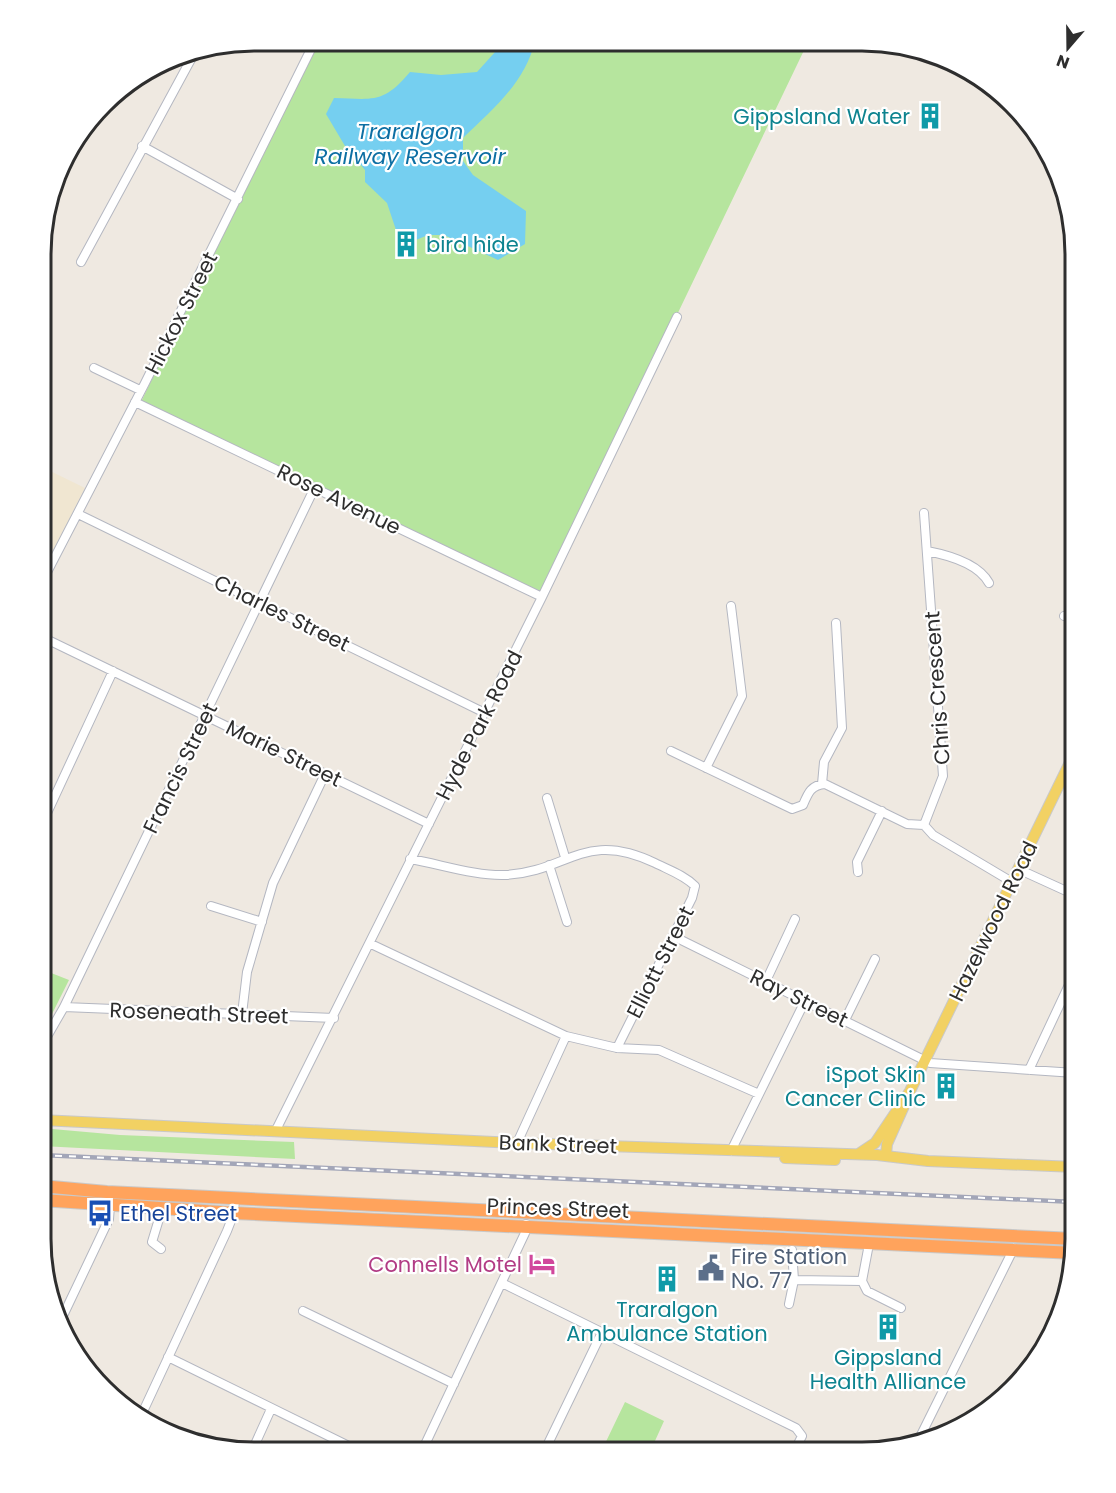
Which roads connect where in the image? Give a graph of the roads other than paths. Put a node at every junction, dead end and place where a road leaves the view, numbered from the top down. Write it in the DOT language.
graph roads {
  1 [pos="310,51"];
  2 [pos="189,62"];
  3 [pos="142,146"];
  4 [pos="238,199"];
  5 [pos="81,262"];
  6 [pos="677,318"];
  7 [pos="94,368"];
  8 [pos="140,390"];
  9 [pos="135,402"];
  10 [pos="315,488"];
  11 [pos="924,513"];
  12 [pos="78,514"];
  13 [pos="927,551"];
  14 [pos="51,565"];
  15 [pos="989,583"];
  16 [pos="542,597"];
  17 [pos="260,602"];
  18 [pos="731,606"];
  19 [pos="836,623"];
  20 [pos="51,641"];
  21 [pos="113,671"];
  22 [pos="485,713"];
  23 [pos="206,715"];
  24 [pos="671,751"];
  25 [pos="706,768"];
  26 [pos="1065,772"];
  27 [pos="326,774"];
  28 [pos="822,784"];
  29 [pos="547,798"];
  30 [pos="51,804"];
  31 [pos="882,812"];
  32 [pos="429,824"];
  33 [pos="924,825"];
  34 [pos="565,857"];
  35 [pos="410,859"];
  36 [pos="549,865"];
  37 [pos="1018,868"];
  38 [pos="858,872"];
  39 [pos="1012,882"];
  40 [pos="1065,890"];
  41 [pos="211,906"];
  42 [pos="795,919"];
  43 [pos="262,922"];
  44 [pos="567,922"];
  45 [pos="673,936"];
  46 [pos="371,944"];
  47 [pos="875,959"];
  48 [pos="766,981"];
  49 [pos="1065,993"];
  50 [pos="805,1001"];
  51 [pos="64,1007"];
  52 [pos="242,1014"];
  53 [pos="334,1018"];
  54 [pos="845,1020"];
  55 [pos="51,1030"];
  56 [pos="566,1036"];
  57 [pos="617,1048"];
  58 [pos="926,1060"];
  59 [pos="1029,1070"];
  60 [pos="1065,1072"];
  61 [pos="910,1091"];
  62 [pos="759,1094"];
  63 [pos="51,1120"];
  64 [pos="276,1130"];
  65 [pos="517,1143"];
  66 [pos="731,1151"];
  67 [pos="880,1154"];
  68 [pos="1065,1167"];
  69 [pos="51,1187"];
  70 [pos="235,1198"];
  71 [pos="51,1201"];
  72 [pos="110,1206"];
  73 [pos="162,1209"];
  74 [pos="526,1212"];
  75 [pos="234,1213"];
  76 [pos="526,1227"];
  77 [pos="1019,1236"];
  78 [pos="1065,1238"];
  79 [pos="869,1244"];
  80 [pos="161,1249"];
  81 [pos="792,1250"];
  82 [pos="1012,1250"];
  83 [pos="1065,1253"];
  84 [pos="794,1280"];
  85 [pos="862,1281"];
  86 [pos="502,1283"];
  87 [pos="789,1304"];
  88 [pos="901,1308"];
  89 [pos="65,1311"];
  90 [pos="303,1311"];
  91 [pos="602,1332"];
  92 [pos="168,1357"];
  93 [pos="454,1384"];
  94 [pos="144,1409"];
  95 [pos="271,1409"];
  96 [pos="922,1432"];
  97 [pos="256,1442"];
  98 [pos="340,1442"];
  99 [pos="426,1442"];
  100 [pos="549,1442"];
  101 [pos="799,1442"];
  1 -- 4 [label="street, Hickox Street"];
  2 -- 3 [label="street"];
  3 -- 4 [label="street"];
  3 -- 5 [label="street"];
  4 -- 8 [label="street, Hickox Street"];
  6 -- 16 [label="street, Hyde Park Road"];
  7 -- 8 [label="street"];
  8 -- 9 [label="street, Hickox Street"];
  9 -- 10 [label="street, Rose Avenue"];
  9 -- 12 [label="street, Hickox Street"];
  10 -- 16 [label="street, Rose Avenue"];
  10 -- 17 [label="street, Francis Street"];
  11 -- 13 [label="street, Chris Crescent"];
  12 -- 14 [label="street, Hickox Street"];
  12 -- 17 [label="street, Charles Street"];
  13 -- 15 [label="street"];
  13 -- 33 [label="street, Chris Crescent"];
  16 -- 22 [label="street, Hyde Park Road"];
  17 -- 22 [label="street, Charles Street"];
  17 -- 23 [label="street, Francis Street"];
  18 -- 25 [label="street"];
  19 -- 28 [label="street"];
  20 -- 21 [label="street, Marie Street"];
  21 -- 23 [label="street, Marie Street"];
  21 -- 30 [label="street"];
  22 -- 32 [label="street, Hyde Park Road"];
  23 -- 27 [label="street, Marie Street"];
  23 -- 51 [label="street, Francis Street"];
  24 -- 25 [label="street"];
  25 -- 28 [label="street"];
  26 -- 37 [label="main road, Hazelwood Road"];
  27 -- 32 [label="street, Marie Street"];
  27 -- 43 [label="street"];
  28 -- 31 [label="street"];
  29 -- 34 [label="street"];
  31 -- 33 [label="street"];
  31 -- 38 [label="street"];
  32 -- 35 [label="street, Hyde Park Road"];
  33 -- 39 [label="street"];
  34 -- 36 [label="street, Elliott Street"];
  34 -- 45 [label="street, Elliott Street"];
  35 -- 36 [label="street, Elliott Street"];
  35 -- 46 [label="street, Hyde Park Road"];
  36 -- 44 [label="street"];
  37 -- 39 [label="main road, Hazelwood Road"];
  37 -- 40 [label="street"];
  39 -- 58 [label="main road, Hazelwood Road"];
  41 -- 43 [label="street"];
  42 -- 48 [label="street"];
  43 -- 52 [label="street"];
  45 -- 48 [label="street, Ray Street"];
  45 -- 57 [label="street, Elliott Street"];
  46 -- 53 [label="street, Hyde Park Road"];
  46 -- 56 [label="street"];
  47 -- 54 [label="street"];
  48 -- 50 [label="street, Ray Street"];
  49 -- 59 [label="street"];
  50 -- 54 [label="street, Ray Street"];
  50 -- 62 [label="street"];
  51 -- 52 [label="street, Roseneath Street"];
  51 -- 55 [label="street, Francis Street"];
  52 -- 53 [label="street, Roseneath Street"];
  53 -- 64 [label="street, Hyde Park Road"];
  54 -- 58 [label="street, Ray Street"];
  56 -- 57 [label="street"];
  56 -- 65 [label="street"];
  57 -- 62 [label="street"];
  58 -- 59 [label="street, Ray Street"];
  58 -- 61 [label="main road, Hazelwood Road"];
  59 -- 60 [label="street, Ray Street"];
  61 -- 67 [label="main road"];
  61 -- 67 [label="main road"];
  62 -- 66 [label="street"];
  63 -- 64 [label="main road, Bank Street"];
  64 -- 65 [label="main road, Bank Street"];
  65 -- 66 [label="main road, Bank Street"];
  66 -- 67 [label="main road, Bank Street"];
  66 -- 67 [label="main road"];
  67 -- 68 [label="main road"];
  69 -- 70 [label="highway, Princes Street"];
  70 -- 74 [label="highway, Princes Street"];
  70 -- 75 [label="street"];
  71 -- 72 [label="highway, Princes Street"];
  72 -- 73 [label="highway, Princes Street"];
  72 -- 89 [label="street"];
  73 -- 75 [label="highway, Princes Street"];
  73 -- 80 [label="street"];
  74 -- 76 [label="street"];
  74 -- 77 [label="highway, Princes Street"];
  75 -- 76 [label="highway, Princes Street"];
  75 -- 92 [label="street"];
  76 -- 79 [label="highway, Princes Street"];
  76 -- 86 [label="street"];
  77 -- 78 [label="highway, Princes Street"];
  77 -- 82 [label="street"];
  79 -- 82 [label="highway, Princes Street"];
  79 -- 85 [label="street"];
  81 -- 84 [label="street"];
  82 -- 83 [label="highway, Princes Street"];
  82 -- 96 [label="street"];
  84 -- 85 [label="street"];
  84 -- 87 [label="street"];
  85 -- 88 [label="street"];
  86 -- 91 [label="street"];
  86 -- 93 [label="street"];
  90 -- 93 [label="street"];
  91 -- 100 [label="street"];
  91 -- 101 [label="street"];
  92 -- 94 [label="street"];
  92 -- 95 [label="street"];
  93 -- 99 [label="street"];
  95 -- 97 [label="street"];
  95 -- 98 [label="street"];
}
